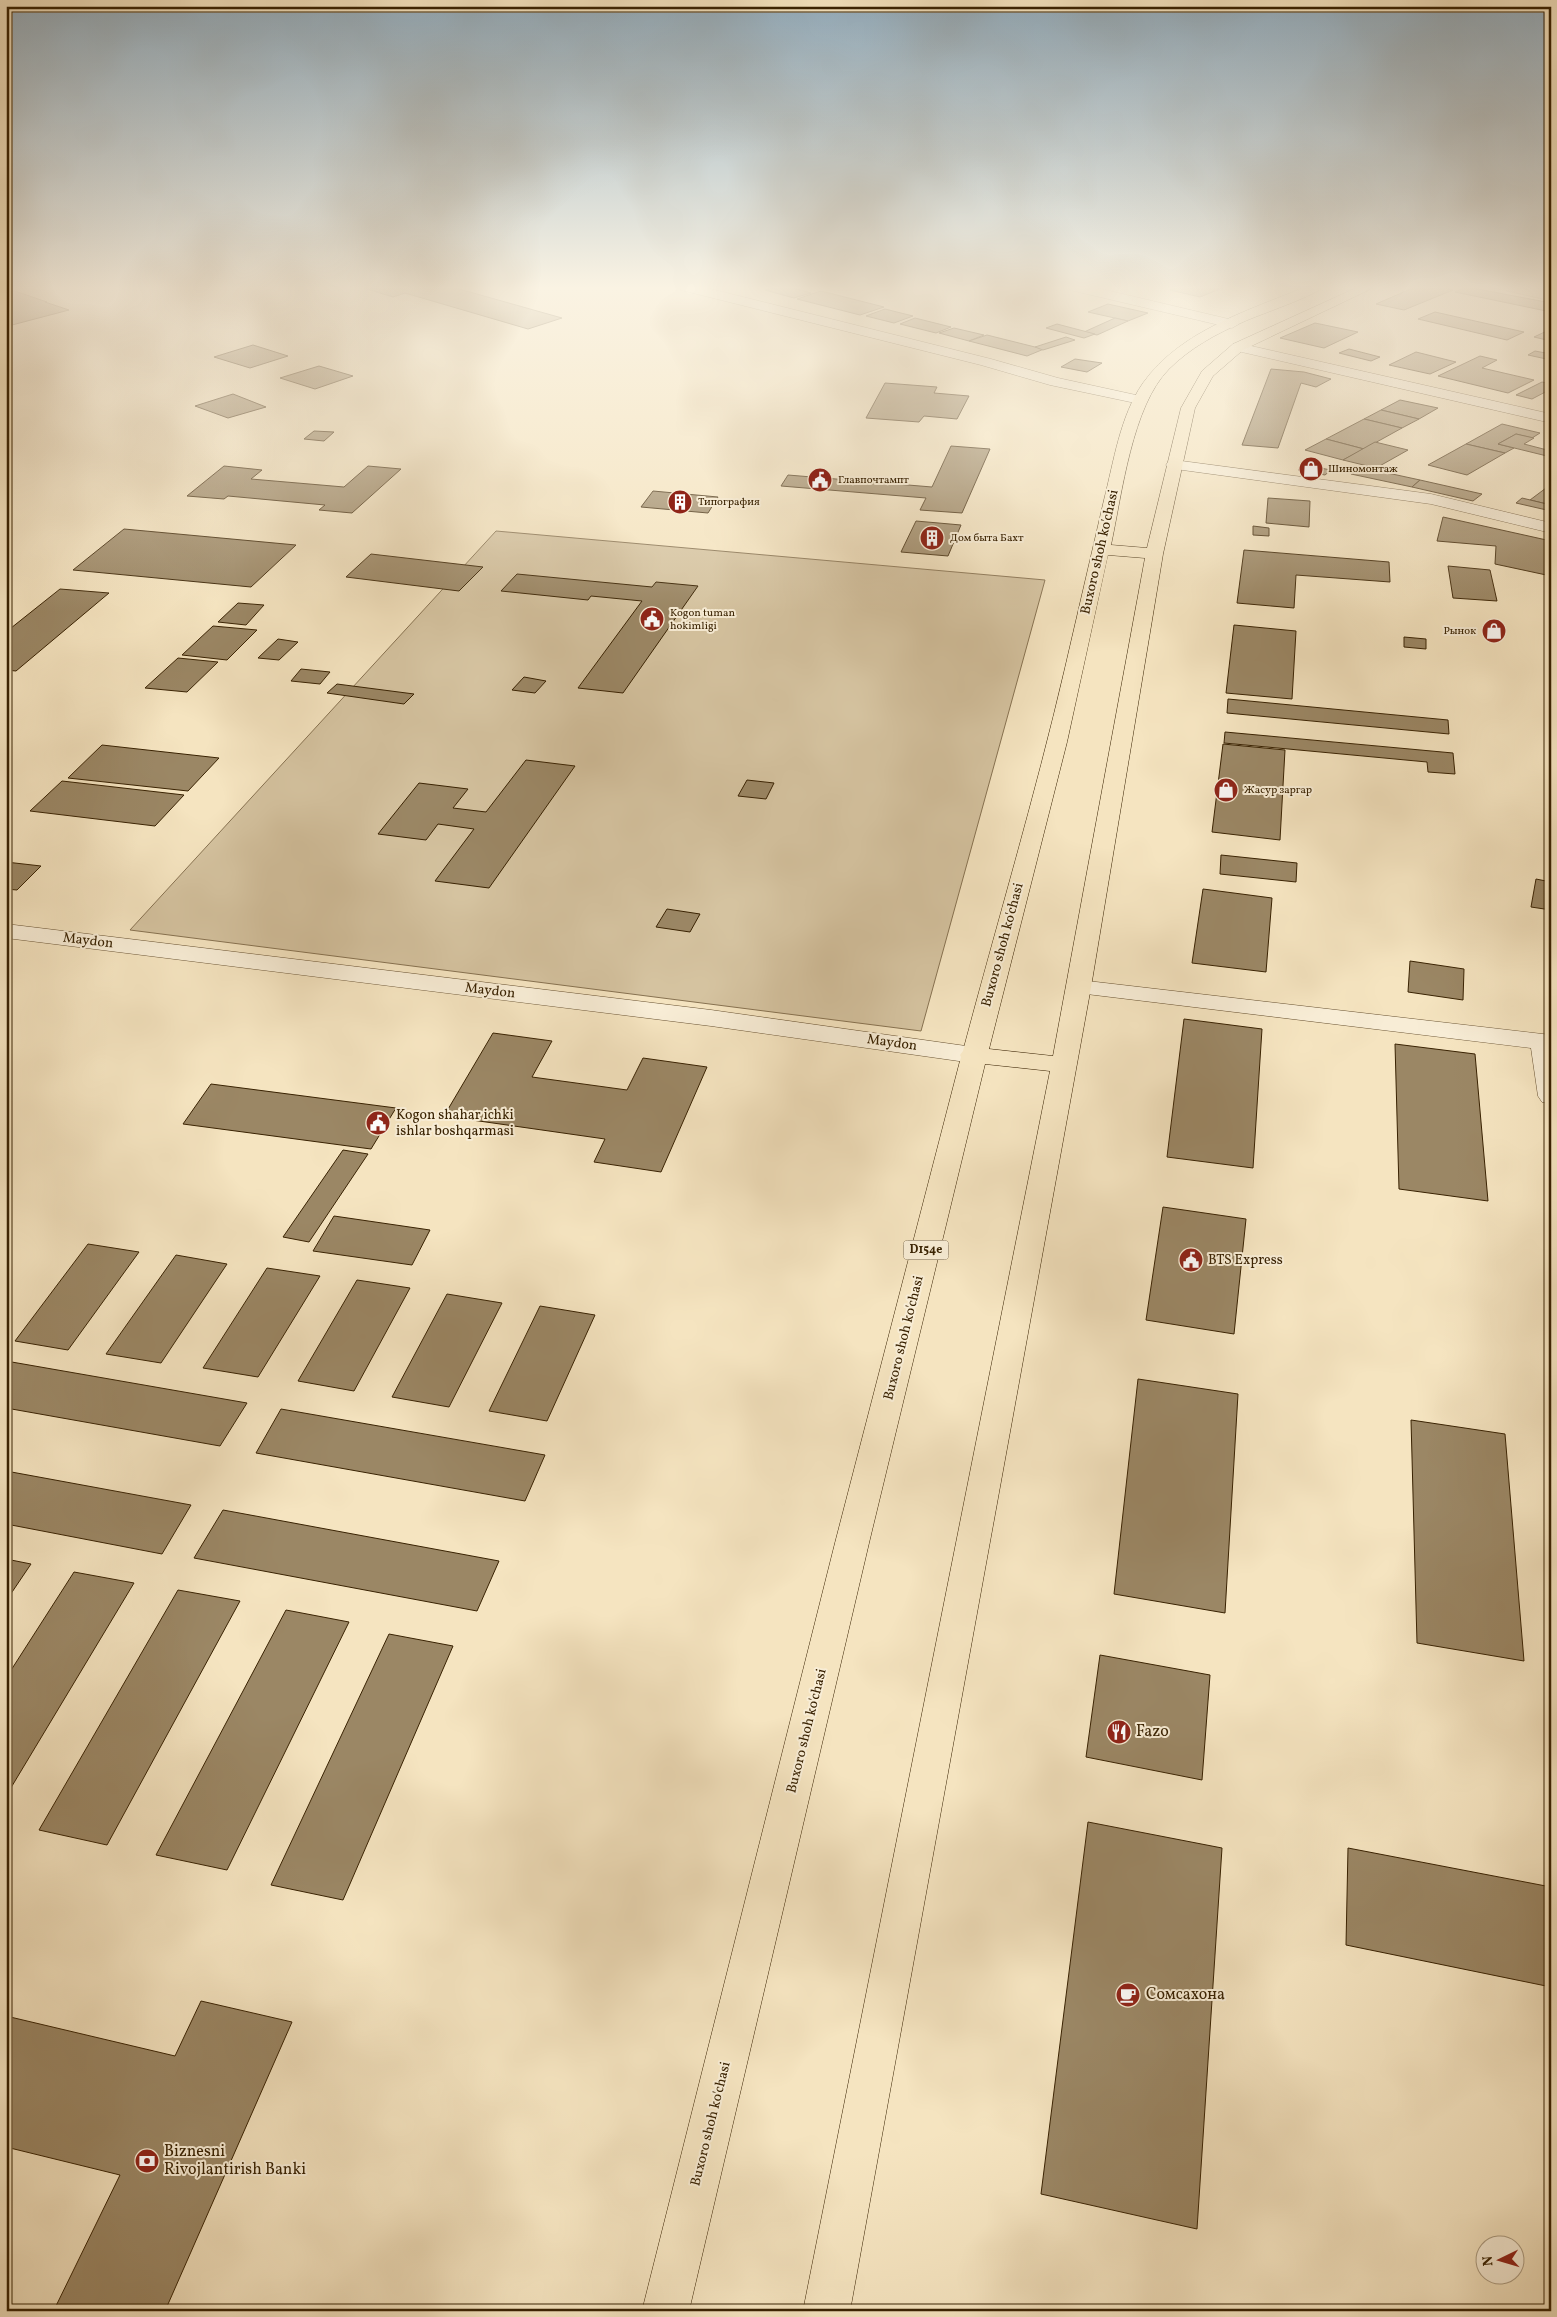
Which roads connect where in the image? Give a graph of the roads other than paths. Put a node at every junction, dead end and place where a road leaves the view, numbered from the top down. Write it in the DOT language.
graph roads {
  1 [pos="1117,395"];
  2 [pos="1143,395"];
  3 [pos="1193,395"];
  4 [pos="1461,395"];
  5 [pos="1140,400"];
  6 [pos="1551,419"];
  7 [pos="1174,466"];
  8 [pos="1551,528"];
  9 [pos="1100,549"];
  10 [pos="1154,554"];
  11 [pos="6,931"];
  12 [pos="1079,987"];
  13 [pos="1547,1043"];
  14 [pos="973,1055"];
  15 [pos="1063,1066"];
  16 [pos="1551,1096"];
  17 [pos="665,2311"];
  18 [pos="826,2311"];
  1 -- 5 [label="street"];
  2 -- 5 [label="main road, Buxoro shoh ko'chasi / D154e"];
  3 -- 7 [label="main road, Buxoro shoh ko'chasi / D154e"];
  4 -- 6 [label="street"];
  5 -- 9 [label="main road, Buxoro shoh ko'chasi / D154e"];
  7 -- 8 [label="street"];
  7 -- 10 [label="main road, Buxoro shoh ko'chasi / D154e"];
  9 -- 10 [label="main road"];
  9 -- 14 [label="main road, Buxoro shoh ko'chasi / D154e"];
  10 -- 12 [label="main road, Buxoro shoh ko'chasi / D154e"];
  11 -- 14 [label="street, Maydon"];
  12 -- 13 [label="street"];
  12 -- 15 [label="main road, Buxoro shoh ko'chasi / D154e"];
  13 -- 16 [label="street"];
  14 -- 15 [label="main road"];
  14 -- 17 [label="main road, Buxoro shoh ko'chasi / D154e"];
  15 -- 18 [label="main road, Buxoro shoh ko'chasi / D154e"];
}
